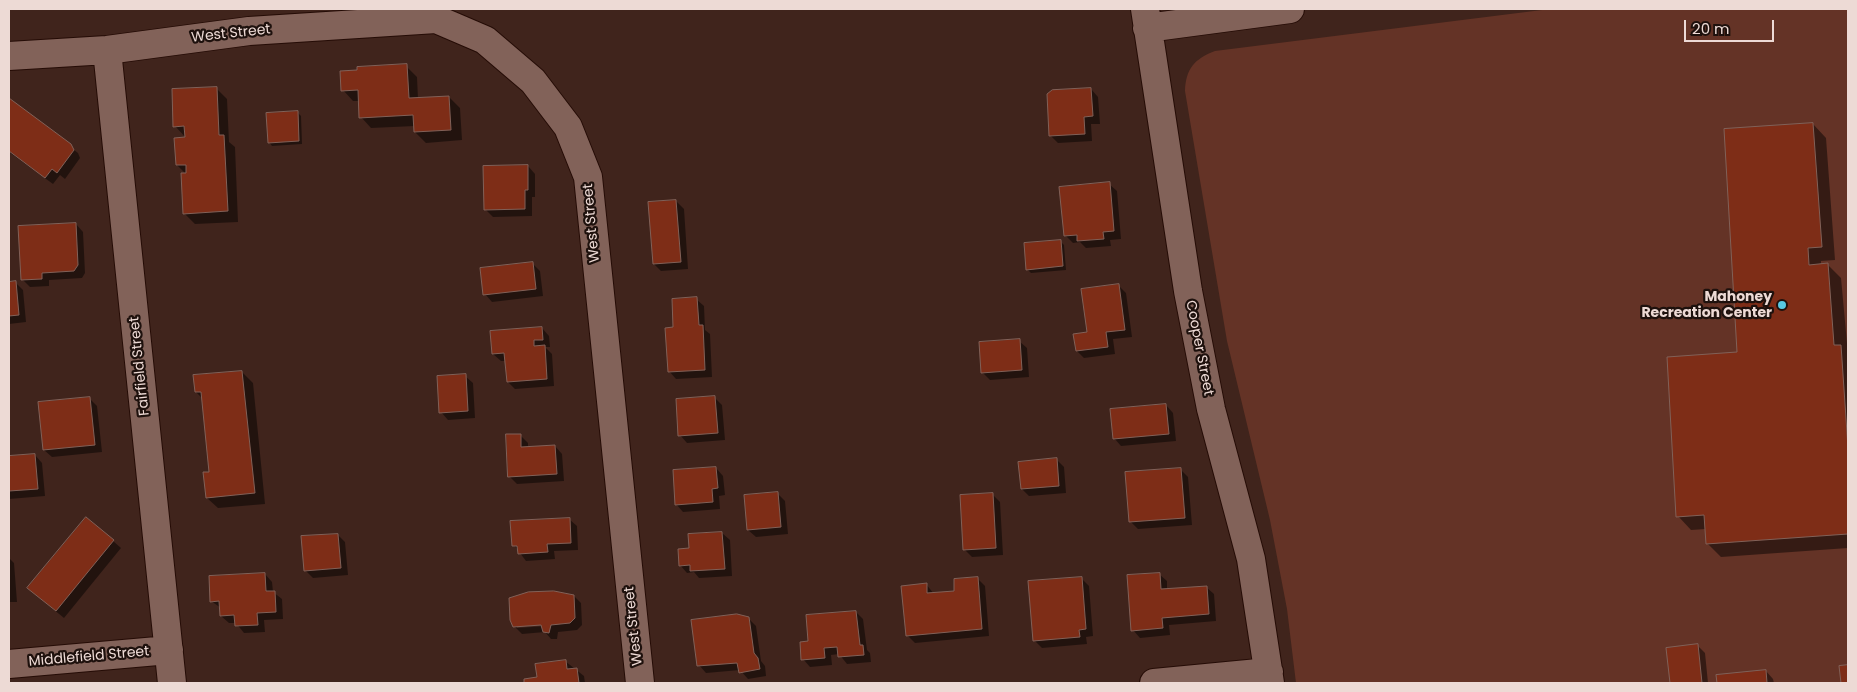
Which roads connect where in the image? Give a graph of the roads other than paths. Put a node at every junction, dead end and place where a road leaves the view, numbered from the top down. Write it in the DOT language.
graph roads {
  1 [pos="1290,9"];
  2 [pos="1146,18"];
  3 [pos="248,20"];
  4 [pos="107,50"];
  5 [pos="9,56"];
  6 [pos="168,650"];
  7 [pos="9,664"];
  8 [pos="1270,678"];
  9 [pos="172,683"];
  10 [pos="640,683"];
  11 [pos="1154,683"];
  1 -- 2 [label="street"];
  2 -- 8 [label="street, Cooper Street"];
  3 -- 4 [label="street, West Street"];
  3 -- 10 [label="street, West Street"];
  4 -- 5 [label="street, West Street"];
  4 -- 6 [label="street, Fairfield Street"];
  6 -- 7 [label="street, Middlefield Street"];
  6 -- 9 [label="street, Fairfield Street"];
  8 -- 11 [label="street"];
}
